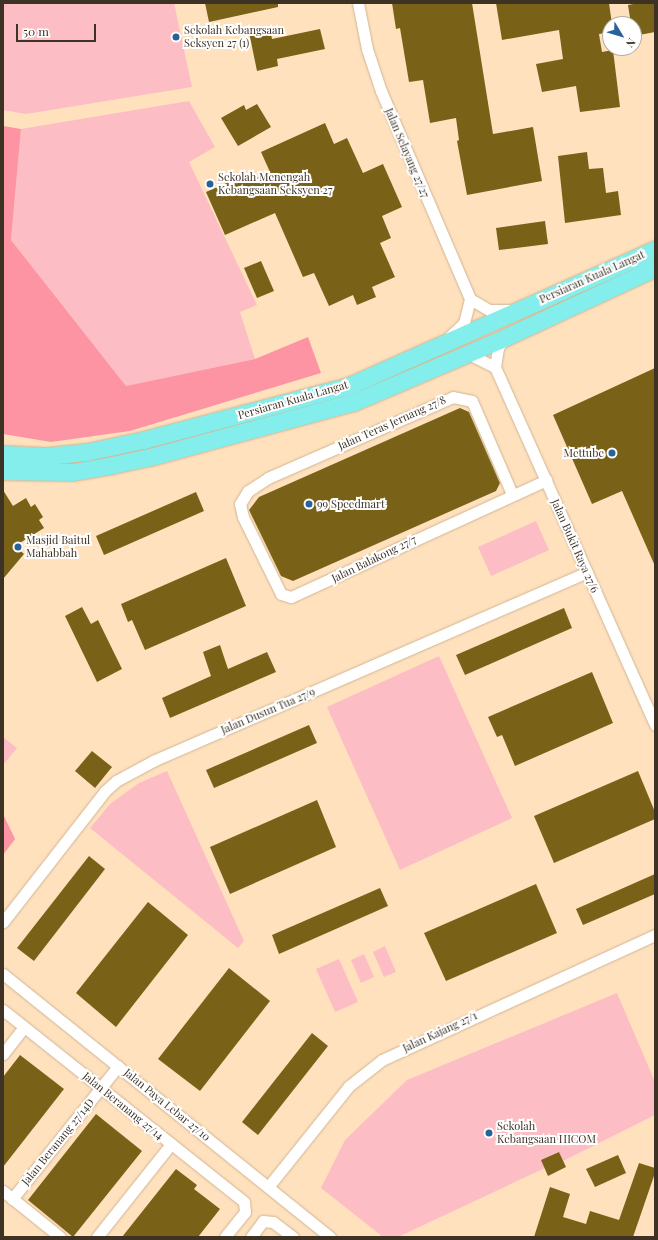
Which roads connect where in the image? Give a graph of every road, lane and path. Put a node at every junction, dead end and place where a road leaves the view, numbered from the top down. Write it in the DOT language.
graph roads {
  1 [pos="358,3"];
  2 [pos="654,254"];
  3 [pos="655,268"];
  4 [pos="470,299"];
  5 [pos="516,310"];
  6 [pos="504,338"];
  7 [pos="437,345"];
  8 [pos="469,354"];
  9 [pos="495,367"];
  10 [pos="348,386"];
  11 [pos="354,402"];
  12 [pos="3,454"];
  13 [pos="3,471"];
  14 [pos="546,480"];
  15 [pos="512,494"];
  16 [pos="244,517"];
  17 [pos="587,572"];
  18 [pos="655,725"];
  19 [pos="3,922"];
  20 [pos="655,935"];
  21 [pos="3,974"];
  22 [pos="3,1010"];
  23 [pos="24,1027"];
  24 [pos="3,1054"];
  25 [pos="118,1066"];
  26 [pos="101,1088"];
  27 [pos="171,1144"];
  28 [pos="268,1187"];
  29 [pos="3,1191"];
  30 [pos="12,1199"];
  31 [pos="60,1237"];
  32 [pos="97,1237"];
  33 [pos="225,1237"];
  34 [pos="251,1237"];
  35 [pos="293,1237"];
  36 [pos="330,1237"];
  1 -- 4 [label="street, Jalan Selayang 27/27"];
  2 -- 5 [label="main road, Persiaran Kuala Langat"];
  3 -- 6 [label="main road, Persiaran Kuala Langat"];
  4 -- 5 [label="street"];
  4 -- 7 [label="street"];
  5 -- 7 [label="main road, Persiaran Kuala Langat"];
  6 -- 8 [label="main road, Persiaran Kuala Langat"];
  6 -- 9 [label="street"];
  7 -- 10 [label="main road, Persiaran Kuala Langat"];
  8 -- 9 [label="street"];
  8 -- 11 [label="main road, Persiaran Kuala Langat"];
  9 -- 14 [label="street, Jalan Bukit Raya 27/6"];
  10 -- 11 [label="main road"];
  10 -- 12 [label="main road, Persiaran Kuala Langat"];
  11 -- 13 [label="main road, Persiaran Kuala Langat"];
  14 -- 15 [label="street, Jalan Balakong 27/7"];
  14 -- 17 [label="street, Jalan Bukit Raya 27/6"];
  15 -- 16 [label="street, Jalan Balakong 27/7"];
  15 -- 16 [label="street, Jalan Teras Jernang 27/8"];
  17 -- 18 [label="street, Jalan Bukit Raya 27/6"];
  17 -- 19 [label="street, Jalan Dusun Tua 27/9"];
  20 -- 28 [label="street, Jalan Kajang 27/1"];
  21 -- 25 [label="street, Jalan Paya Lebar 27/10"];
  22 -- 23 [label="street, Jalan Beranang 27/14"];
  23 -- 24 [label="street"];
  23 -- 26 [label="street, Jalan Beranang 27/14"];
  25 -- 26 [label="street, Jalan Beranang 27/14D"];
  25 -- 28 [label="street, Jalan Paya Lebar 27/10"];
  26 -- 27 [label="street, Jalan Beranang 27/14"];
  26 -- 30 [label="street, Jalan Beranang 27/14D"];
  27 -- 32 [label="street"];
  27 -- 33 [label="street, Jalan Beranang 27/14"];
  28 -- 36 [label="street, Jalan Paya Lebar 27/10"];
  29 -- 30 [label="street"];
  30 -- 31 [label="street"];
  34 -- 35 [label="street"];
}
